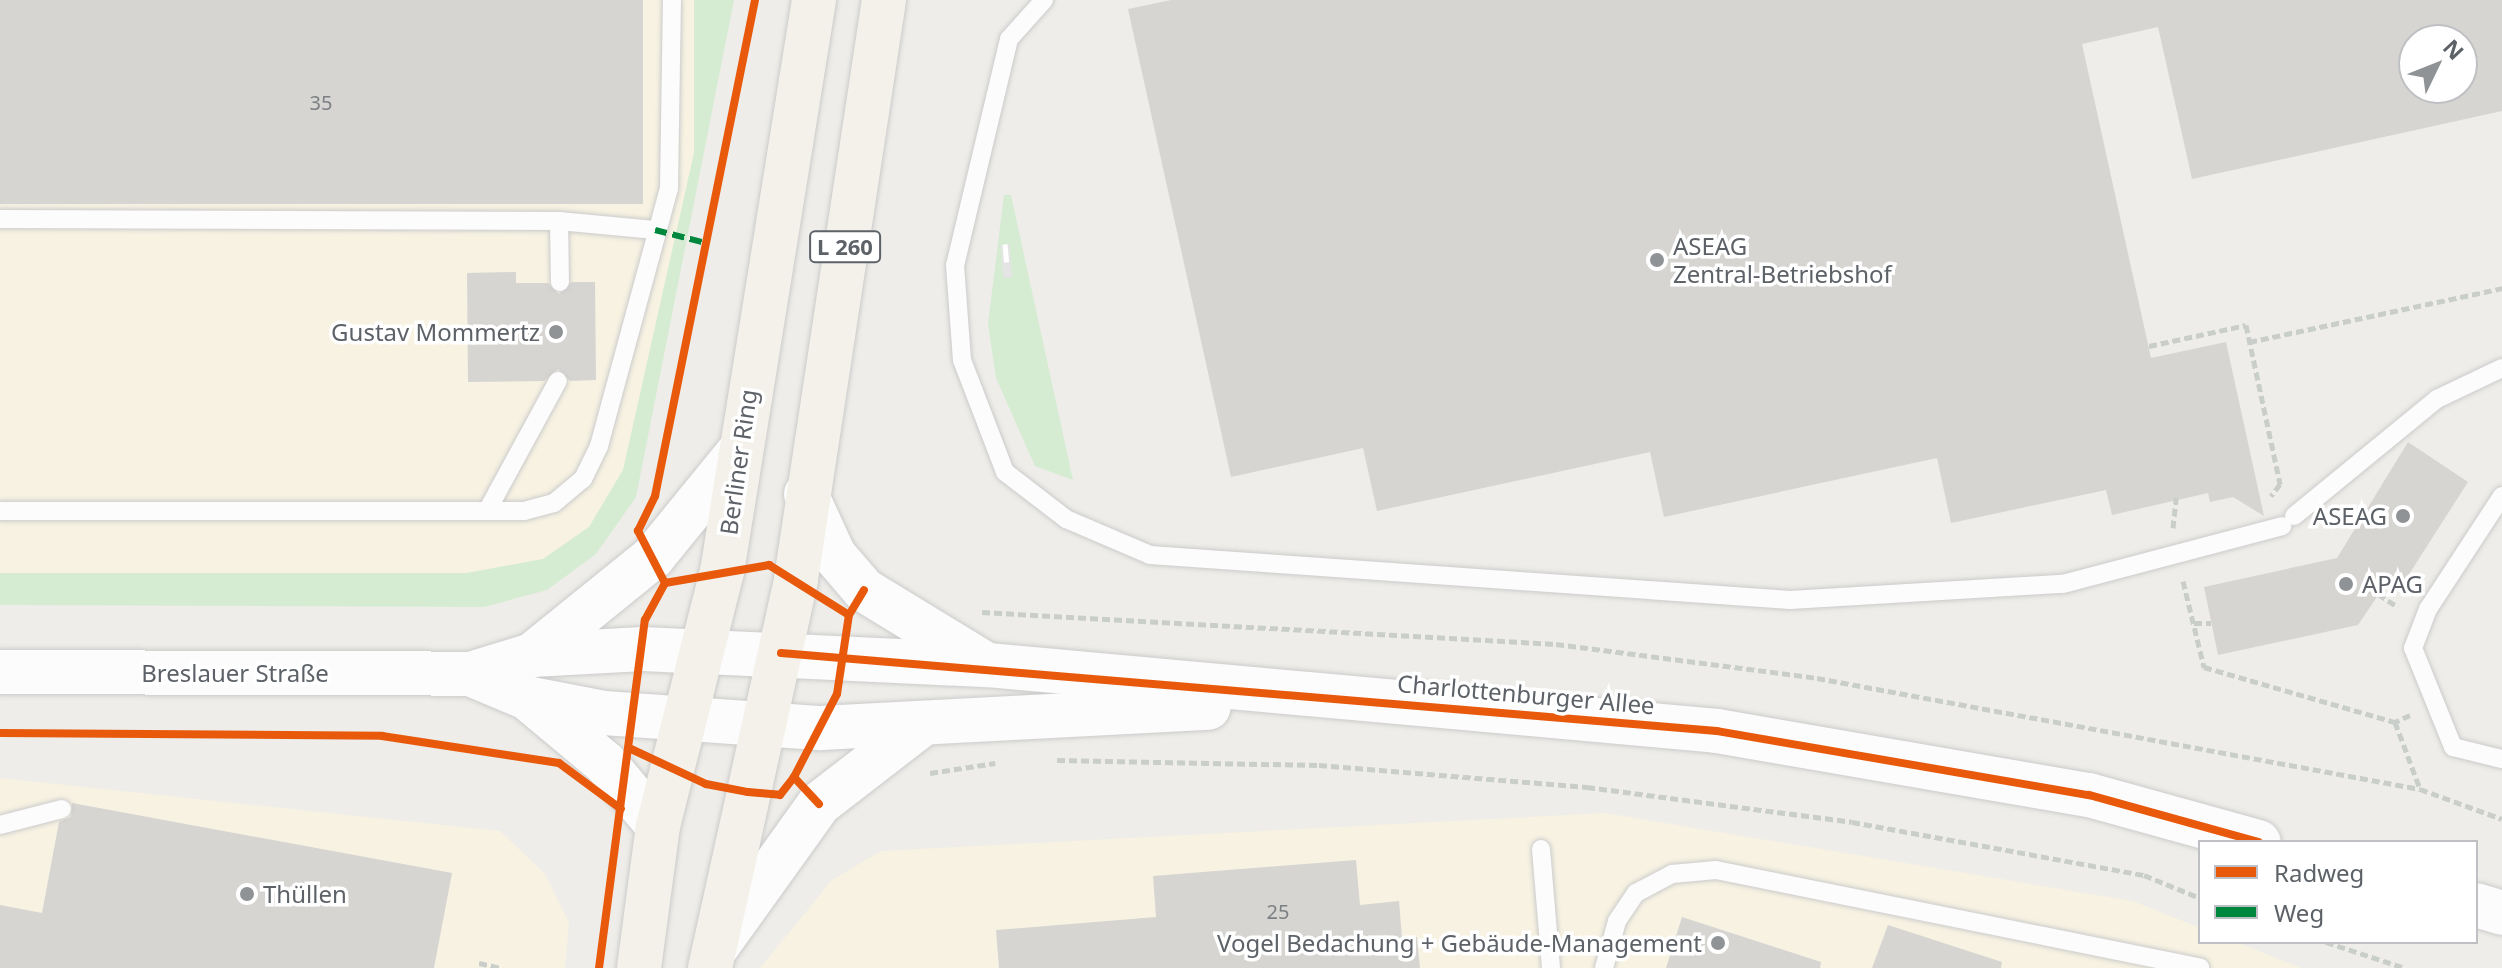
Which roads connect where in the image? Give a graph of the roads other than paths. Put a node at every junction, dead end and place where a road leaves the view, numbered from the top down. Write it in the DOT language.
graph roads {
  1 [pos="672,0"];
  2 [pos="814,0"];
  3 [pos="884,0"];
  4 [pos="1044,0"];
  5 [pos="0,219"];
  6 [pos="559,221"];
  7 [pos="655,230"];
  8 [pos="560,282"];
  9 [pos="2502,368"];
  10 [pos="558,381"];
  11 [pos="737,454"];
  12 [pos="806,494"];
  13 [pos="2502,496"];
  14 [pos="0,511"];
  15 [pos="487,511"];
  16 [pos="703,650"];
  17 [pos="781,653"];
  18 [pos="532,655"];
  19 [pos="988,665"];
  20 [pos="0,672"];
  21 [pos="470,674"];
  22 [pos="527,698"];
  23 [pos="1348,700"];
  24 [pos="684,719"];
  25 [pos="766,724"];
  26 [pos="920,726"];
  27 [pos="2502,759"];
  28 [pos="62,809"];
  29 [pos="0,825"];
  30 [pos="658,826"];
  31 [pos="2252,840"];
  32 [pos="1541,849"];
  33 [pos="2478,906"];
  34 [pos="2502,913"];
  35 [pos="711,961"];
  36 [pos="639,968"];
  37 [pos="1551,968"];
  38 [pos="1604,968"];
  39 [pos="2200,968"];
  1 -- 7 [label="lane"];
  2 -- 11 [label="main road, Berliner Ring / L 260"];
  3 -- 12 [label="main road, L 260"];
  4 -- 9 [label="lane"];
  5 -- 6 [label="lane"];
  6 -- 7 [label="lane"];
  6 -- 8 [label="lane"];
  7 -- 15 [label="lane"];
  10 -- 15 [label="lane"];
  11 -- 16 [label="main road, Berliner Ring / L 260"];
  11 -- 18 [label="street"];
  12 -- 17 [label="main road, L 260"];
  12 -- 19 [label="street"];
  13 -- 27 [label="lane"];
  14 -- 15 [label="lane"];
  16 -- 17 [label="street, Breslauer Straße"];
  16 -- 18 [label="street, Breslauer Straße"];
  16 -- 24 [label="main road, Berliner Ring / L 260"];
  17 -- 19 [label="street, Charlottenburger Allee"];
  17 -- 25 [label="main road, L 260"];
  18 -- 21 [label="street, Breslauer Straße"];
  19 -- 23 [label="street, Charlottenburger Allee"];
  20 -- 21 [label="street, Breslauer Straße"];
  21 -- 22 [label="street, Breslauer Straße"];
  22 -- 24 [label="street, Breslauer Straße"];
  22 -- 30 [label="street"];
  23 -- 26 [label="street, Charlottenburger Allee"];
  23 -- 31 [label="street, Charlottenburger Allee"];
  24 -- 25 [label="street, Charlottenburger Allee"];
  24 -- 30 [label="main road, Berliner Ring / L 260"];
  25 -- 26 [label="street, Charlottenburger Allee"];
  25 -- 35 [label="main road, L 260"];
  26 -- 35 [label="street"];
  28 -- 29 [label="lane"];
  30 -- 36 [label="main road, Berliner Ring / L 260"];
  32 -- 37 [label="lane"];
  33 -- 34 [label="street"];
  38 -- 39 [label="lane"];
}
